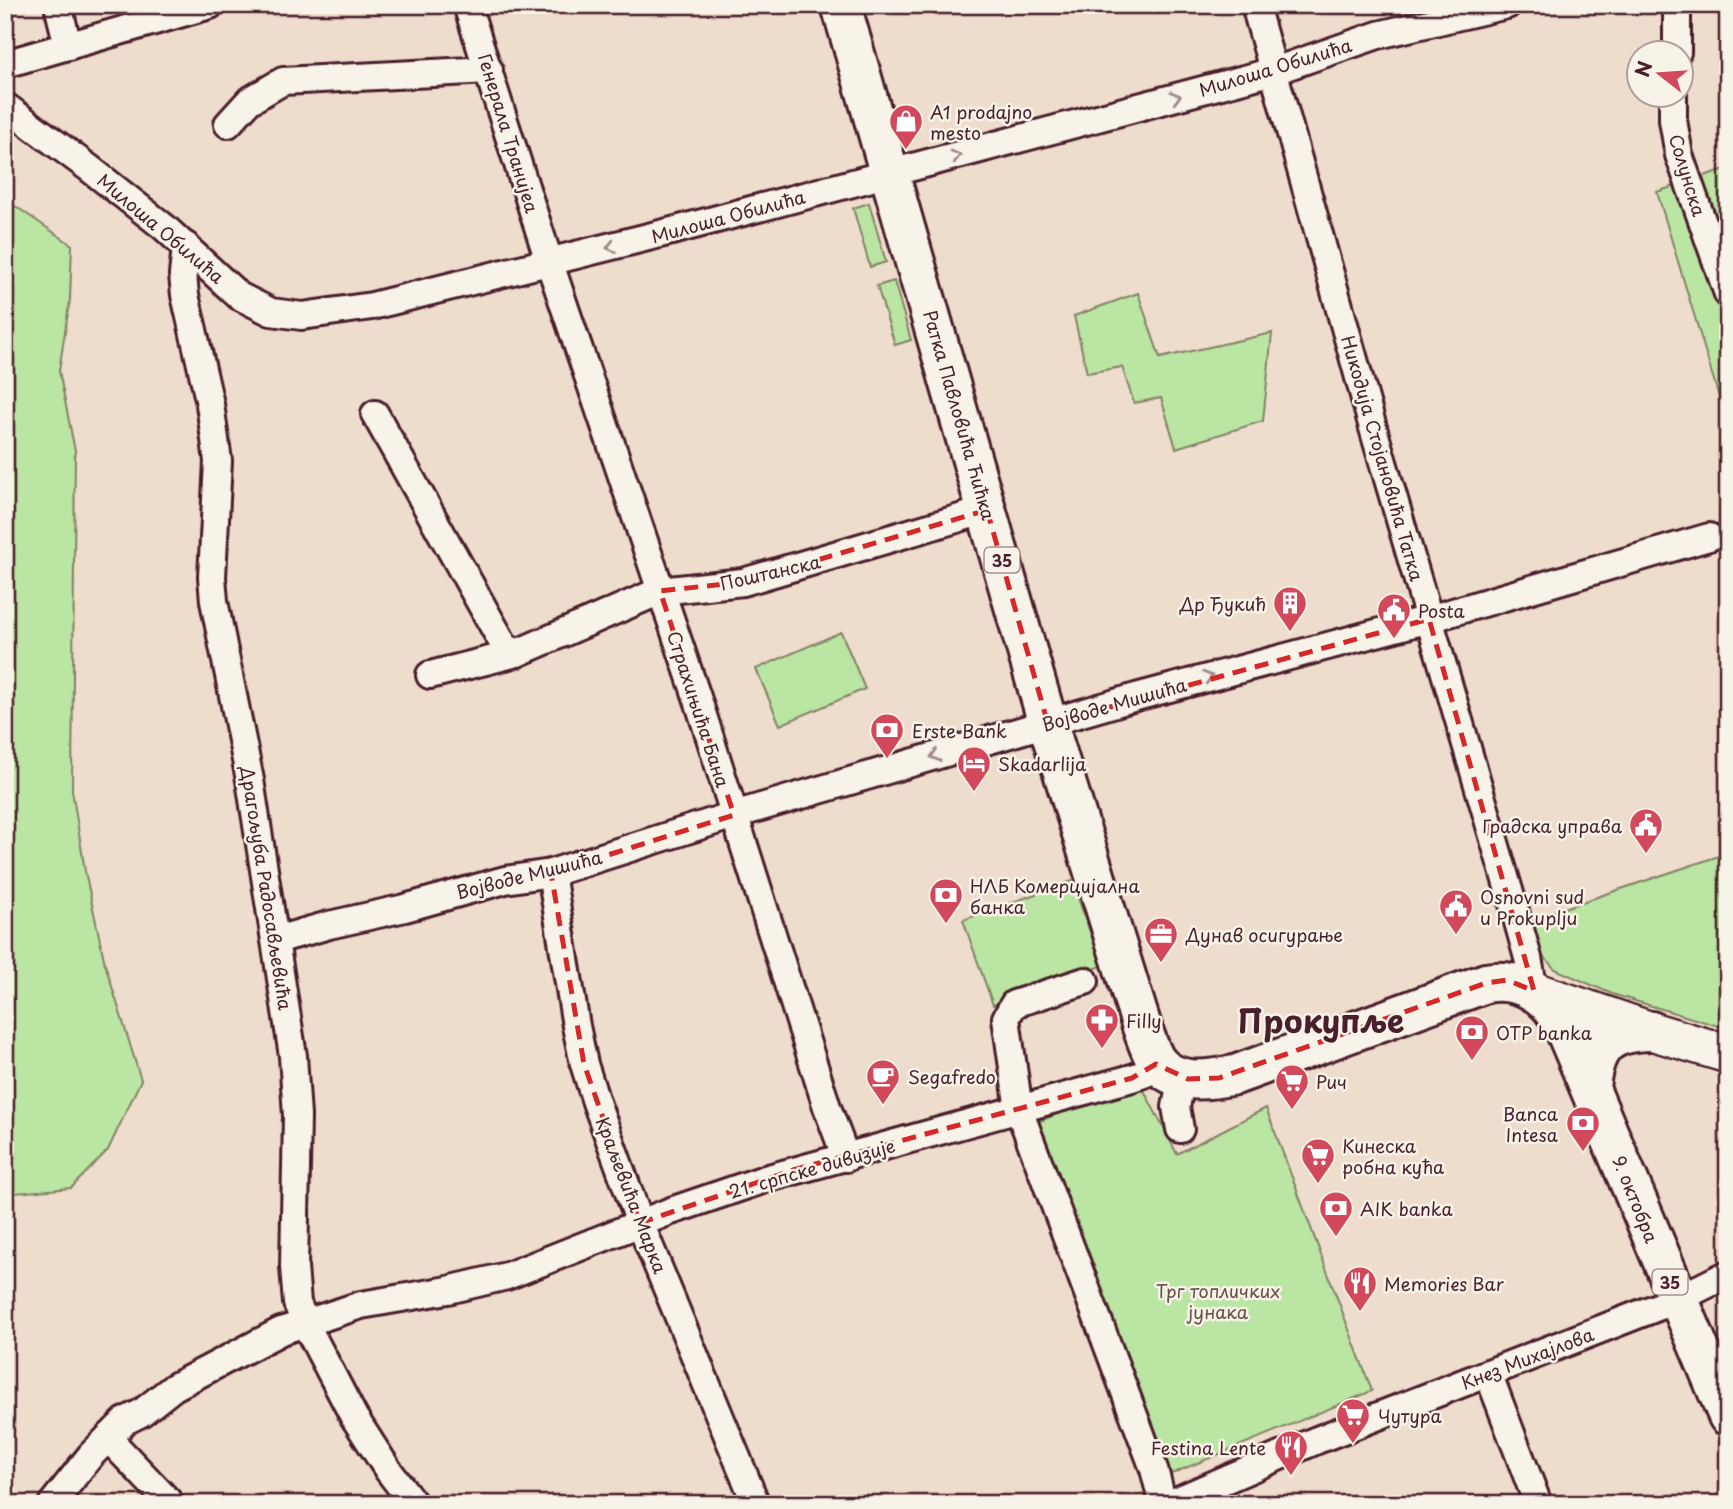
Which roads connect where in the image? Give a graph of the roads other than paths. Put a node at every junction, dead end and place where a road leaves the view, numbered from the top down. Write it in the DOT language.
graph roads {
  1 [pos="58,5"];
  2 [pos="210,5"];
  3 [pos="467,5"];
  4 [pos="841,5"];
  5 [pos="1255,5"];
  6 [pos="1677,5"];
  7 [pos="1499,6"];
  8 [pos="1676,38"];
  9 [pos="68,46"];
  10 [pos="5,64"];
  11 [pos="489,70"];
  12 [pos="1274,71"];
  13 [pos="5,106"];
  14 [pos="1672,108"];
  15 [pos="228,124"];
  16 [pos="890,173"];
  17 [pos="186,246"];
  18 [pos="549,261"];
  19 [pos="1728,294"];
  20 [pos="375,414"];
  21 [pos="987,510"];
  22 [pos="1709,537"];
  23 [pos="660,591"];
  24 [pos="1429,619"];
  25 [pos="517,653"];
  26 [pos="430,675"];
  27 [pos="1048,724"];
  28 [pos="734,815"];
  29 [pos="551,873"];
  30 [pos="276,940"];
  31 [pos="1085,981"];
  32 [pos="1534,991"];
  33 [pos="1651,1031"];
  34 [pos="1728,1054"];
  35 [pos="1170,1070"];
  36 [pos="1590,1087"];
  37 [pos="1019,1110"];
  38 [pos="1180,1129"];
  39 [pos="845,1158"];
  40 [pos="640,1223"];
  41 [pos="1728,1274"];
  42 [pos="1678,1299"];
  43 [pos="306,1325"];
  44 [pos="1488,1373"];
  45 [pos="1728,1416"];
  46 [pos="108,1438"];
  47 [pos="52,1504"];
  48 [pos="172,1504"];
  49 [pos="414,1504"];
  50 [pos="757,1504"];
  51 [pos="1163,1504"];
  52 [pos="1169,1504"];
  53 [pos="1538,1504"];
  1 -- 9 [label="street"];
  2 -- 9 [label="street"];
  3 -- 11 [label="street, Генерала Транијеа"];
  4 -- 16 [label="main road, Ратка Павловића Ћићка / 35"];
  5 -- 12 [label="street, Никодија Стојановића Татка"];
  6 -- 8 [label="street"];
  7 -- 12 [label="street, Милоша Обилића"];
  9 -- 10 [label="street"];
  11 -- 15 [label="street"];
  11 -- 18 [label="street, Генерала Транијеа"];
  16 -- 12 [label="street, Милоша Обилића, one-way"];
  12 -- 24 [label="street, Никодија Стојановића Татка"];
  13 -- 17 [label="street, Милоша Обилића"];
  14 -- 19 [label="street, Солунска"];
  16 -- 18 [label="street, Милоша Обилића, one-way"];
  16 -- 21 [label="main road, Ратка Павловића Ћићка / 35"];
  17 -- 18 [label="street, Милоша Обилића"];
  17 -- 30 [label="street, Драгољуба Радосављевића"];
  18 -- 23 [label="street, Страхињића Бана"];
  20 -- 25 [label="street"];
  21 -- 23 [label="street, Поштанска"];
  21 -- 27 [label="main road, Ратка Павловића Ћићка / 35"];
  22 -- 24 [label="street, Војводе Мишића"];
  23 -- 25 [label="street, Поштанска"];
  23 -- 28 [label="street, Страхињића Бана"];
  27 -- 24 [label="street, Војводе Мишића, one-way"];
  24 -- 32 [label="street, Никодија Стојановића Татка"];
  25 -- 26 [label="street, Поштанска"];
  27 -- 28 [label="street, Војводе Мишића, one-way"];
  27 -- 35 [label="main road, Ратка Павловића Ћићка / 35"];
  28 -- 29 [label="street, Војводе Мишића"];
  28 -- 39 [label="street, Страхињића Бана"];
  29 -- 30 [label="street, Војводе Мишића"];
  29 -- 40 [label="street, Краљевића Марка"];
  30 -- 43 [label="street, Драгољуба Радосављевића"];
  31 -- 37 [label="street"];
  32 -- 33 [label="main road"];
  32 -- 35 [label="main road, 21. српске дивизије / 35"];
  32 -- 36 [label="main road, 9. октобра / 35"];
  33 -- 34 [label="main road"];
  33 -- 36 [label="main road"];
  35 -- 37 [label="street, 21. српске дивизије"];
  35 -- 38 [label="street"];
  36 -- 42 [label="main road, 9. октобра / 35"];
  37 -- 39 [label="street, 21. српске дивизије"];
  37 -- 51 [label="street"];
  39 -- 40 [label="street, 21. српске дивизије"];
  40 -- 43 [label="street, 21. српске дивизије"];
  40 -- 50 [label="street, Краљевића Марка"];
  41 -- 42 [label="street, Кнез Михајлова"];
  42 -- 44 [label="street, Кнез Михајлова"];
  42 -- 45 [label="main road, 9. октобра / 35"];
  43 -- 46 [label="street, 21. српске дивизије"];
  43 -- 49 [label="street, Драгољуба Радосављевића"];
  44 -- 52 [label="street, Кнез Михајлова"];
  44 -- 53 [label="street"];
  46 -- 47 [label="street, 21. српске дивизије"];
  46 -- 48 [label="street"];
}
